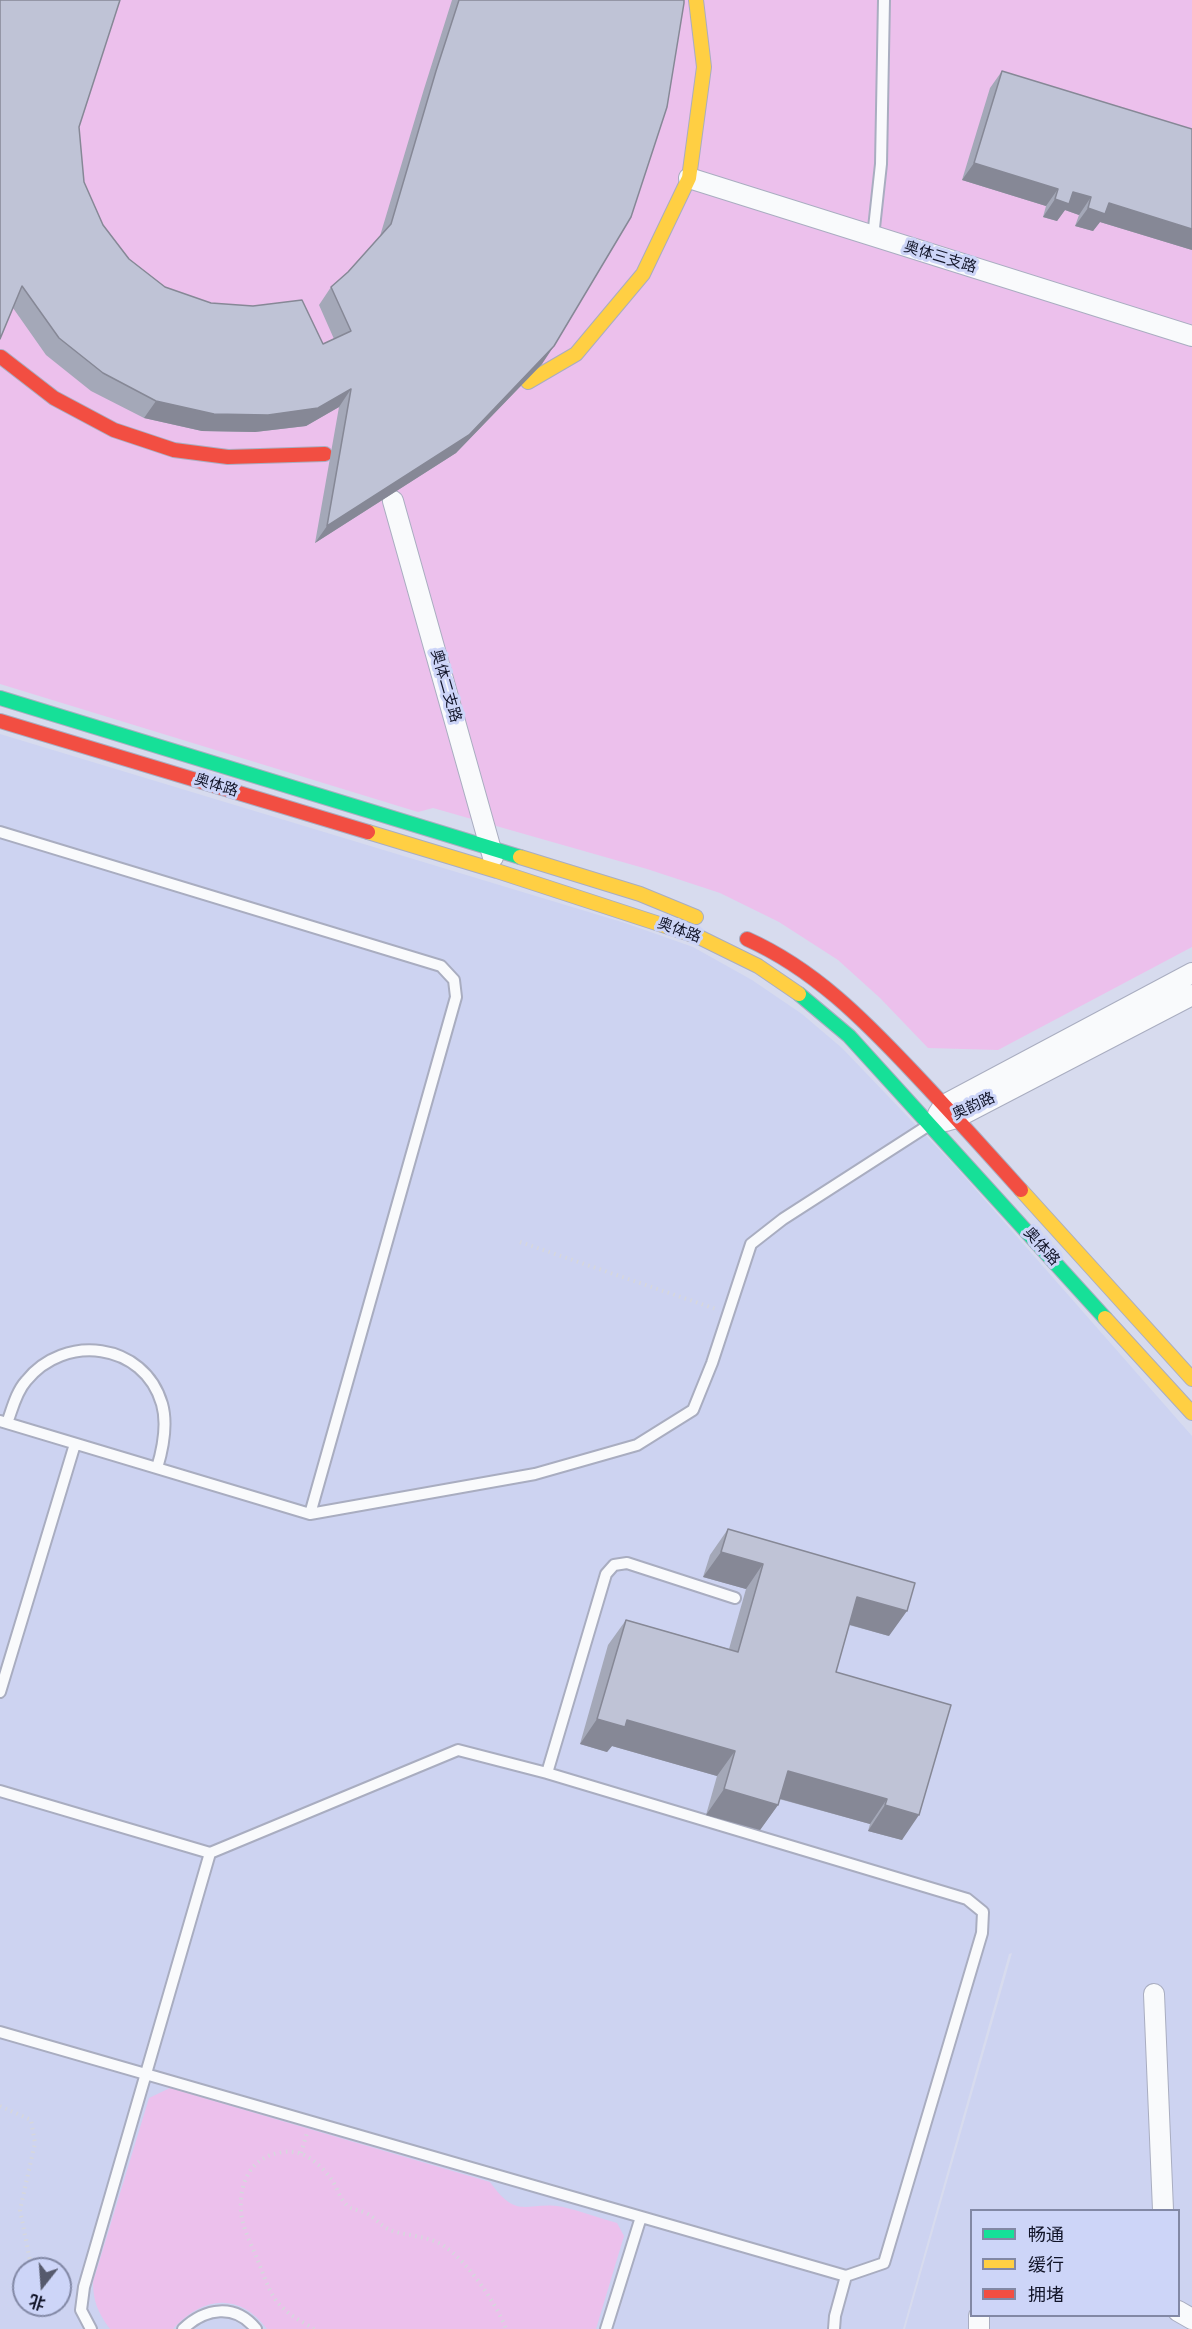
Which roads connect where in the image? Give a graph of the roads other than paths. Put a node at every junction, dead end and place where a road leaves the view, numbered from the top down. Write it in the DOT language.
graph roads {
  1 [pos="696,0"];
  2 [pos="884,0"];
  3 [pos="689,178"];
  4 [pos="873,237"];
  5 [pos="1192,336"];
  6 [pos="1,357"];
  7 [pos="528,382"];
  8 [pos="325,454"];
  9 [pos="393,501"];
  10 [pos="0,698"];
  11 [pos="0,721"];
  12 [pos="0,832"];
  13 [pos="490,848"];
  14 [pos="497,871"];
  15 [pos="705,920"];
  16 [pos="736,934"];
  17 [pos="1192,973"];
  18 [pos="1192,995"];
  19 [pos="950,1112"];
  20 [pos="930,1125"];
  21 [pos="1192,1380"];
  22 [pos="1192,1413"];
  23 [pos="4,1422"];
  24 [pos="75,1444"];
  25 [pos="157,1468"];
  26 [pos="310,1514"];
  27 [pos="735,1598"];
  28 [pos="0,1692"];
  29 [pos="547,1773"];
  30 [pos="0,1791"];
  31 [pos="210,1853"];
  32 [pos="1154,1994"];
  33 [pos="0,2032"];
  34 [pos="145,2074"];
  35 [pos="1163,2209"];
  36 [pos="641,2217"];
  37 [pos="846,2276"];
  38 [pos="91,2329"];
  39 [pos="183,2329"];
  40 [pos="256,2329"];
  41 [pos="606,2329"];
  42 [pos="834,2329"];
  1 -- 3 [label="main road"];
  2 -- 4 [label="lane"];
  3 -- 4 [label="street, 奥体三支路"];
  3 -- 7 [label="main road"];
  4 -- 5 [label="street, 奥体三支路"];
  6 -- 8 [label="main road"];
  9 -- 13 [label="street, 奥体二支路"];
  10 -- 13 [label="main road, 奥体路"];
  11 -- 14 [label="main road, 奥体路"];
  12 -- 26 [label="lane"];
  13 -- 14 [label="street, 奥体二支路"];
  13 -- 15 [label="main road, 奥体路"];
  14 -- 20 [label="main road, 奥体路"];
  16 -- 19 [label="main road, 奥体路"];
  17 -- 19 [label="street, 奥韵路"];
  18 -- 19 [label="street, 奥韵路"];
  19 -- 20 [label="street, 奥韵路"];
  19 -- 21 [label="main road, 奥体路"];
  20 -- 22 [label="main road, 奥体路"];
  20 -- 26 [label="lane"];
  23 -- 24 [label="lane"];
  23 -- 25 [label="lane"];
  24 -- 25 [label="lane"];
  24 -- 28 [label="lane"];
  25 -- 26 [label="lane"];
  27 -- 29 [label="lane"];
  29 -- 31 [label="lane"];
  29 -- 37 [label="lane"];
  30 -- 31 [label="lane"];
  31 -- 34 [label="lane"];
  32 -- 35 [label="street"];
  33 -- 34 [label="lane"];
  34 -- 36 [label="lane"];
  34 -- 38 [label="lane"];
  36 -- 37 [label="lane"];
  36 -- 41 [label="lane"];
  37 -- 42 [label="lane"];
  39 -- 40 [label="lane"];
}
